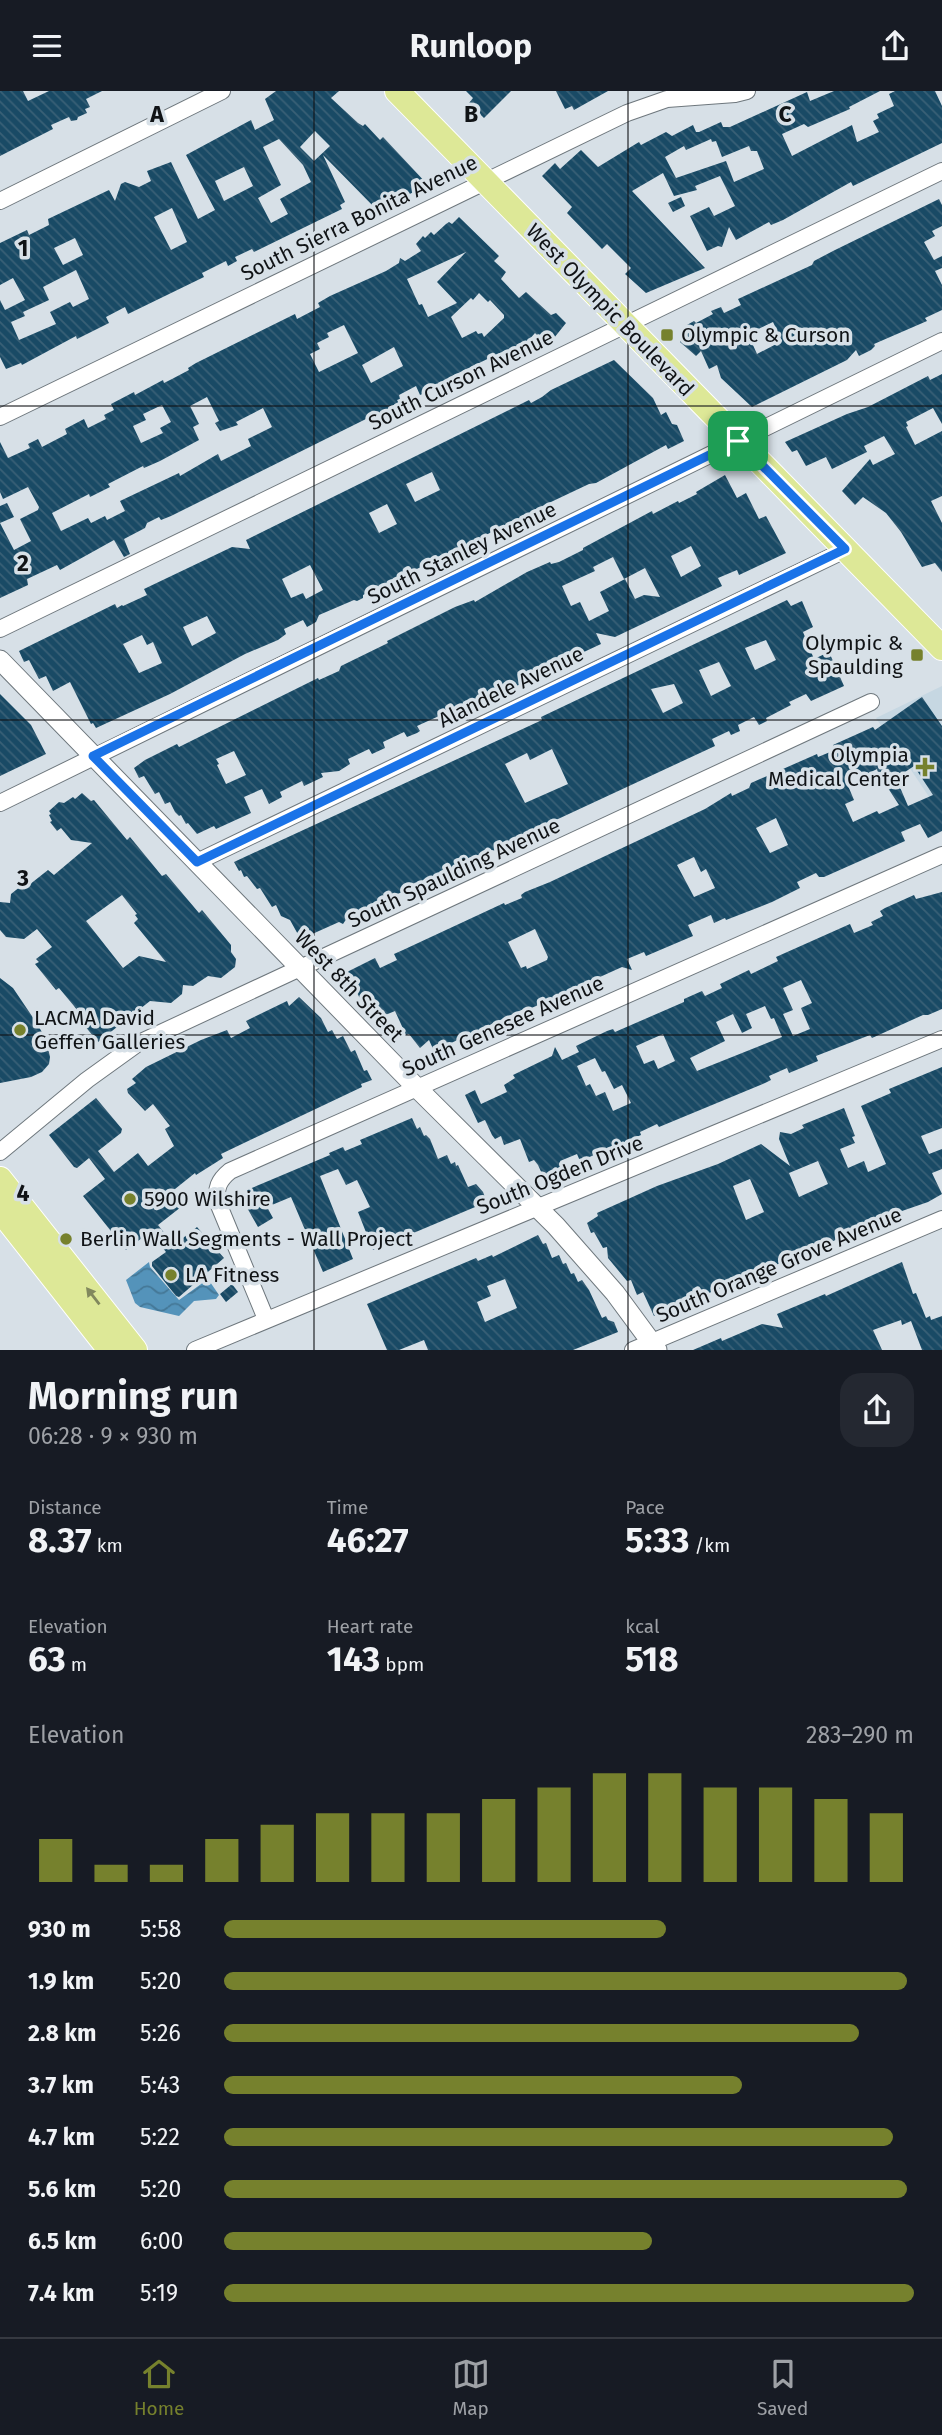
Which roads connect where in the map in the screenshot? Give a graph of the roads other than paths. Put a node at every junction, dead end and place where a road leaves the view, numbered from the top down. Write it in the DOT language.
graph roads {
  1 [pos="222,91"];
  2 [pos="397,91"];
  3 [pos="747,91"];
  4 [pos="942,171"];
  5 [pos="484,181"];
  6 [pos="0,201"];
  7 [pos="624,324"];
  8 [pos="942,341"];
  9 [pos="0,417"];
  10 [pos="738,441"];
  11 [pos="845,549"];
  12 [pos="0,629"];
  13 [pos="942,648"];
  14 [pos="0,660"];
  15 [pos="871,702"];
  16 [pos="93,756"];
  17 [pos="0,803"];
  18 [pos="942,855"];
  19 [pos="197,862"];
  20 [pos="299,968"];
  21 [pos="942,1039"];
  22 [pos="416,1087"];
  23 [pos="0,1152"];
  24 [pos="0,1179"];
  25 [pos="536,1207"];
  26 [pos="0,1210"];
  27 [pos="942,1219"];
  28 [pos="266,1319"];
  29 [pos="647,1347"];
  30 [pos="110,1350"];
  31 [pos="135,1350"];
  32 [pos="195,1350"];
  1 -- 6 [label="street"];
  2 -- 5 [label="main road, West Olympic Boulevard"];
  3 -- 5 [label="street, South Sierra Bonita Avenue"];
  4 -- 7 [label="street, South Curson Avenue"];
  5 -- 7 [label="main road, West Olympic Boulevard"];
  5 -- 9 [label="street, South Sierra Bonita Avenue"];
  7 -- 10 [label="main road, West Olympic Boulevard"];
  7 -- 12 [label="street, South Curson Avenue"];
  8 -- 10 [label="street, South Stanley Avenue"];
  10 -- 11 [label="main road, West Olympic Boulevard"];
  10 -- 16 [label="street, South Stanley Avenue"];
  11 -- 13 [label="main road, West Olympic Boulevard"];
  11 -- 19 [label="street, Alandele Avenue"];
  14 -- 16 [label="street, West 8th Street"];
  15 -- 20 [label="street, South Spaulding Avenue"];
  16 -- 17 [label="street, South Stanley Avenue"];
  16 -- 19 [label="street, West 8th Street"];
  18 -- 22 [label="street, South Genesee Avenue"];
  19 -- 20 [label="street, West 8th Street"];
  20 -- 22 [label="street, West 8th Street"];
  20 -- 23 [label="street, South Spaulding Avenue"];
  21 -- 25 [label="street, South Ogden Drive"];
  22 -- 25 [label="street, West 8th Street"];
  22 -- 28 [label="street, South Genesee Avenue"];
  31 -- 24 [label="main road, one-way"];
  25 -- 28 [label="street, South Ogden Drive"];
  25 -- 29 [label="street, West 8th Street"];
  26 -- 30 [label="main road"];
  27 -- 29 [label="street, South Orange Grove Avenue"];
  28 -- 32 [label="street, South Ogden Drive"];
}
